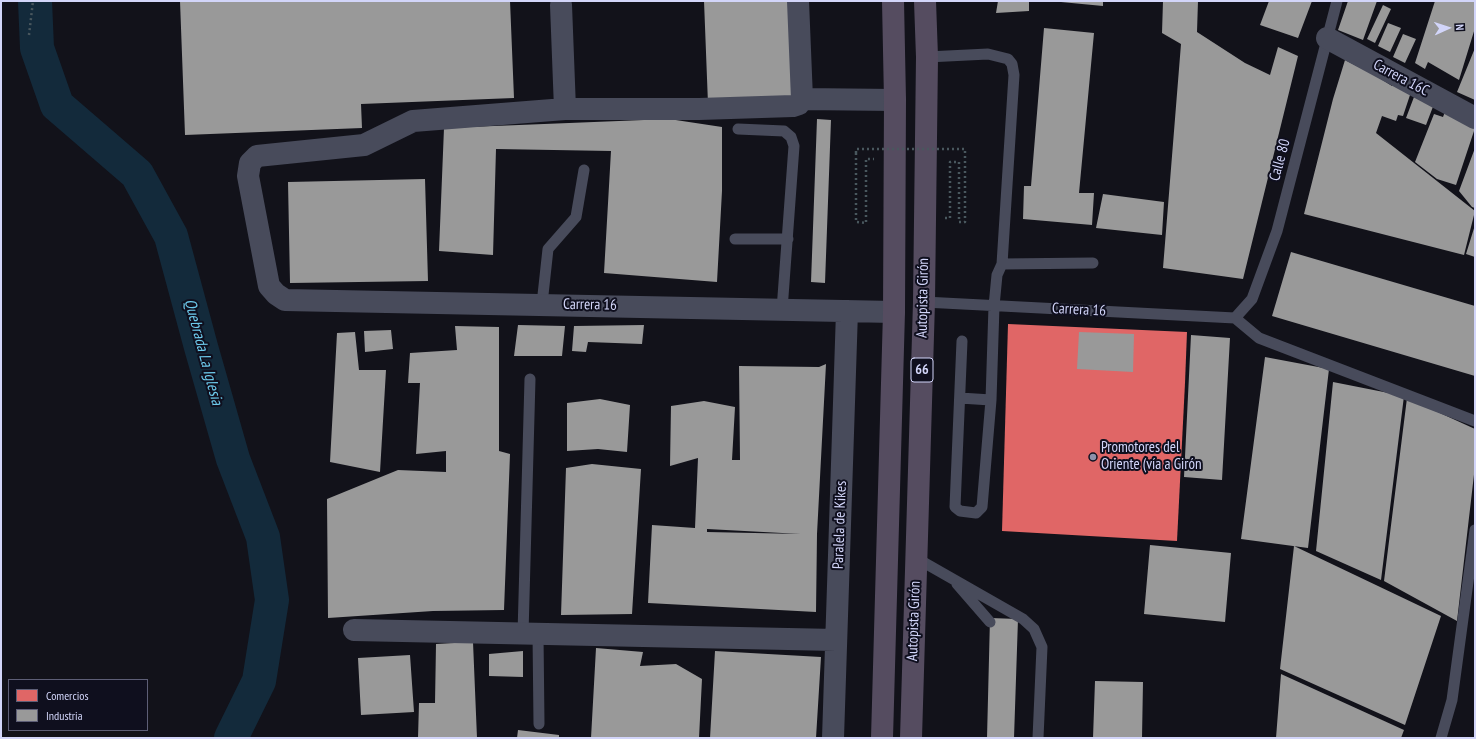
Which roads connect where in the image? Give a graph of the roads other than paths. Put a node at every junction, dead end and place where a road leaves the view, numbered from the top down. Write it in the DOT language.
graph roads {
  1 [pos="798,1"];
  2 [pos="893,1"];
  3 [pos="925,1"];
  4 [pos="1337,1"];
  5 [pos="561,5"];
  6 [pos="1327,38"];
  7 [pos="927,57"];
  8 [pos="802,99"];
  9 [pos="895,100"];
  10 [pos="565,109"];
  11 [pos="1475,118"];
  12 [pos="738,129"];
  13 [pos="584,170"];
  14 [pos="735,239"];
  15 [pos="788,239"];
  16 [pos="1093,263"];
  17 [pos="1002,264"];
  18 [pos="924,302"];
  19 [pos="542,304"];
  20 [pos="994,306"];
  21 [pos="782,310"];
  22 [pos="847,311"];
  23 [pos="894,312"];
  24 [pos="1235,318"];
  25 [pos="962,341"];
  26 [pos="530,379"];
  27 [pos="960,398"];
  28 [pos="991,400"];
  29 [pos="1475,421"];
  30 [pos="1475,530"];
  31 [pos="916,558"];
  32 [pos="952,578"];
  33 [pos="990,622"];
  34 [pos="354,630"];
  35 [pos="530,634"];
  36 [pos="836,640"];
  37 [pos="539,724"];
  38 [pos="833,738"];
  39 [pos="882,738"];
  40 [pos="911,738"];
  41 [pos="1038,738"];
  42 [pos="1441,738"];
  1 -- 8 [label="street"];
  2 -- 9 [label="highway, Autopista Girón / 66"];
  3 -- 7 [label="highway, Autopista Girón / 66"];
  4 -- 6 [label="lane, Calle 80"];
  5 -- 10 [label="street"];
  6 -- 11 [label="street, Carrera 16C"];
  6 -- 24 [label="lane, Calle 80"];
  7 -- 17 [label="lane"];
  7 -- 18 [label="highway, Autopista Girón / 66"];
  8 -- 9 [label="street"];
  8 -- 10 [label="street"];
  9 -- 23 [label="highway, Autopista Girón / 66"];
  10 -- 19 [label="street, Carrera 16"];
  12 -- 15 [label="lane"];
  13 -- 19 [label="lane"];
  14 -- 15 [label="lane"];
  15 -- 21 [label="lane"];
  16 -- 17 [label="lane"];
  17 -- 20 [label="lane"];
  18 -- 20 [label="lane, Carrera 16"];
  18 -- 31 [label="highway, Autopista Girón / 66"];
  19 -- 21 [label="street, Carrera 16"];
  20 -- 24 [label="lane, Carrera 16"];
  20 -- 28 [label="lane"];
  21 -- 22 [label="street, Carrera 16"];
  22 -- 23 [label="street, Carrera 16"];
  22 -- 36 [label="street, Paralela de Kikes"];
  23 -- 39 [label="highway, Autopista Girón / 66"];
  24 -- 29 [label="lane"];
  25 -- 27 [label="lane"];
  26 -- 35 [label="lane"];
  27 -- 28 [label="lane"];
  27 -- 28 [label="lane"];
  30 -- 42 [label="lane"];
  31 -- 32 [label="lane"];
  31 -- 40 [label="highway, Autopista Girón / 66"];
  32 -- 33 [label="lane"];
  32 -- 41 [label="lane"];
  34 -- 35 [label="street"];
  35 -- 36 [label="street"];
  35 -- 37 [label="lane"];
  36 -- 38 [label="street, Paralela de Kikes"];
}
